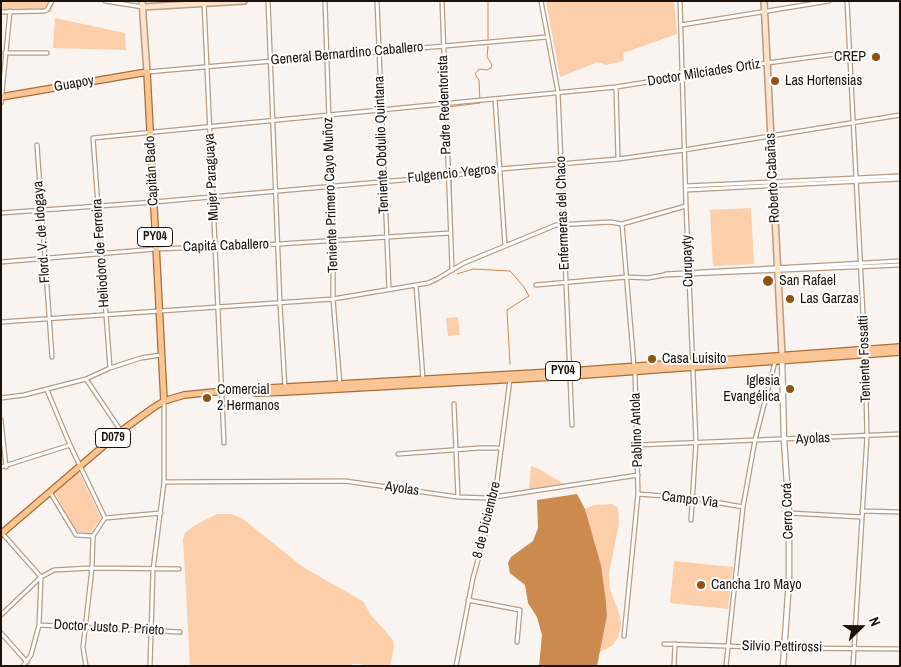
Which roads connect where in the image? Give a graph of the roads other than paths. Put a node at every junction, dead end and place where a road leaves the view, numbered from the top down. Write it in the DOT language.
graph roads {
  1 [pos="52,1"];
  2 [pos="105,1"];
  3 [pos="244,1"];
  4 [pos="268,1"];
  5 [pos="325,1"];
  6 [pos="377,1"];
  7 [pos="442,1"];
  8 [pos="541,1"];
  9 [pos="680,1"];
  10 [pos="764,1"];
  11 [pos="829,1"];
  12 [pos="847,1"];
  13 [pos="143,2"];
  14 [pos="204,3"];
  15 [pos="1,12"];
  16 [pos="10,12"];
  17 [pos="765,12"];
  18 [pos="681,25"];
  19 [pos="547,37"];
  20 [pos="442,46"];
  21 [pos="378,51"];
  22 [pos="850,52"];
  23 [pos="5,53"];
  24 [pos="47,53"];
  25 [pos="327,56"];
  26 [pos="271,61"];
  27 [pos="768,63"];
  28 [pos="207,67"];
  29 [pos="147,72"];
  30 [pos="683,76"];
  31 [pos="616,87"];
  32 [pos="558,92"];
  33 [pos="1,99"];
  34 [pos="496,99"];
  35 [pos="446,104"];
  36 [pos="381,110"];
  37 [pos="329,115"];
  38 [pos="900,115"];
  39 [pos="274,120"];
  40 [pos="854,123"];
  41 [pos="210,125"];
  42 [pos="150,131"];
  43 [pos="771,135"];
  44 [pos="93,138"];
  45 [pos="37,145"];
  46 [pos="684,150"];
  47 [pos="618,159"];
  48 [pos="561,164"];
  49 [pos="500,169"];
  50 [pos="448,176"];
  51 [pos="900,178"];
  52 [pos="856,179"];
  53 [pos="384,181"];
  54 [pos="774,183"];
  55 [pos="332,185"];
  56 [pos="686,188"];
  57 [pos="277,190"];
  58 [pos="213,196"];
  59 [pos="154,202"];
  60 [pos="686,206"];
  61 [pos="98,207"];
  62 [pos="41,210"];
  63 [pos="1,213"];
  64 [pos="563,224"];
  65 [pos="622,224"];
  66 [pos="450,233"];
  67 [pos="386,238"];
  68 [pos="333,241"];
  69 [pos="279,244"];
  70 [pos="216,246"];
  71 [pos="505,246"];
  72 [pos="156,249"];
  73 [pos="101,253"];
  74 [pos="44,258"];
  75 [pos="1,262"];
  76 [pos="900,263"];
  77 [pos="860,265"];
  78 [pos="452,269"];
  79 [pos="778,269"];
  80 [pos="689,273"];
  81 [pos="627,277"];
  82 [pos="566,282"];
  83 [pos="416,285"];
  84 [pos="536,285"];
  85 [pos="389,289"];
  86 [pos="333,299"];
  87 [pos="280,304"];
  88 [pos="217,307"];
  89 [pos="160,311"];
  90 [pos="106,315"];
  91 [pos="48,319"];
  92 [pos="1,322"];
  93 [pos="900,347"];
  94 [pos="865,352"];
  95 [pos="900,352"];
  96 [pos="162,355"];
  97 [pos="52,357"];
  98 [pos="782,358"];
  99 [pos="775,361"];
  100 [pos="693,364"];
  101 [pos="110,368"];
  102 [pos="634,368"];
  103 [pos="571,373"];
  104 [pos="510,376"];
  105 [pos="423,378"];
  106 [pos="86,379"];
  107 [pos="340,386"];
  108 [pos="47,390"];
  109 [pos="285,390"];
  110 [pos="224,392"];
  111 [pos="1,398"];
  112 [pos="164,401"];
  113 [pos="454,404"];
  114 [pos="1,420"];
  115 [pos="572,425"];
  116 [pos="1,426"];
  117 [pos="121,431"];
  118 [pos="900,434"];
  119 [pos="867,436"];
  120 [pos="755,440"];
  121 [pos="784,440"];
  122 [pos="696,442"];
  123 [pos="224,443"];
  124 [pos="70,445"];
  125 [pos="637,445"];
  126 [pos="501,448"];
  127 [pos="456,450"];
  128 [pos="398,454"];
  129 [pos="79,466"];
  130 [pos="3,467"];
  131 [pos="638,475"];
  132 [pos="164,482"];
  133 [pos="50,492"];
  134 [pos="638,494"];
  135 [pos="458,497"];
  136 [pos="495,497"];
  137 [pos="692,498"];
  138 [pos="742,506"];
  139 [pos="862,510"];
  140 [pos="900,512"];
  141 [pos="161,513"];
  142 [pos="789,513"];
  143 [pos="861,517"];
  144 [pos="106,518"];
  145 [pos="691,520"];
  146 [pos="2,533"];
  147 [pos="93,536"];
  148 [pos="92,568"];
  149 [pos="179,569"];
  150 [pos="153,570"];
  151 [pos="41,578"];
  152 [pos="468,600"];
  153 [pos="1,615"];
  154 [pos="39,625"];
  155 [pos="86,626"];
  156 [pos="150,631"];
  157 [pos="180,632"];
  158 [pos="1,633"];
  159 [pos="624,636"];
  160 [pos="517,642"];
  161 [pos="664,644"];
  162 [pos="675,644"];
  163 [pos="729,646"];
  164 [pos="785,648"];
  165 [pos="853,648"];
  166 [pos="900,649"];
  167 [pos="27,662"];
  168 [pos="23,666"];
  169 [pos="86,666"];
  170 [pos="150,666"];
  171 [pos="456,666"];
  172 [pos="674,666"];
  173 [pos="726,666"];
  174 [pos="783,666"];
  175 [pos="853,666"];
  1 -- 16 [label="street"];
  2 -- 13 [label="street"];
  3 -- 14 [label="main road"];
  4 -- 26 [label="street"];
  5 -- 25 [label="street, Teniente Primero Cayo Muñoz"];
  6 -- 21 [label="street, Teniente Obdulio Quintana"];
  7 -- 20 [label="street, Padre Redentorista"];
  8 -- 19 [label="street, Enfermeras del Chaco"];
  9 -- 18 [label="street, Curupayty"];
  10 -- 17 [label="main road, Roberto Cabañas"];
  11 -- 17 [label="street"];
  12 -- 22 [label="street, Teniente Fossatti"];
  13 -- 14 [label="main road"];
  13 -- 29 [label="main road, Capitán Bado"];
  14 -- 28 [label="street, Mujer Paraguaya"];
  15 -- 16 [label="street"];
  16 -- 23 [label="street"];
  17 -- 18 [label="street"];
  17 -- 27 [label="main road, Roberto Cabañas"];
  18 -- 30 [label="street, Curupayty"];
  19 -- 20 [label="street, General Bernardino Caballero"];
  19 -- 32 [label="street, Enfermeras del Chaco"];
  20 -- 21 [label="street, General Bernardino Caballero"];
  20 -- 35 [label="street, Padre Redentorista"];
  21 -- 25 [label="street, General Bernardino Caballero"];
  21 -- 36 [label="street, Teniente Obdulio Quintana"];
  22 -- 27 [label="street, Doctor Milcíades Ortiz"];
  22 -- 40 [label="street, Teniente Fossatti"];
  23 -- 24 [label="street"];
  23 -- 33 [label="street"];
  25 -- 26 [label="street, General Bernardino Caballero"];
  25 -- 37 [label="street, Teniente Primero Cayo Muñoz"];
  26 -- 28 [label="street, General Bernardino Caballero"];
  26 -- 39 [label="street"];
  27 -- 30 [label="street, Doctor Milcíades Ortiz"];
  27 -- 43 [label="main road, Roberto Cabañas"];
  28 -- 29 [label="street, General Bernardino Caballero"];
  28 -- 41 [label="street, Mujer Paraguaya"];
  29 -- 33 [label="main road, Guapoy"];
  29 -- 42 [label="main road, Capitán Bado / PY04"];
  30 -- 31 [label="street, Doctor Milcíades Ortiz"];
  30 -- 46 [label="street, Curupayty"];
  31 -- 32 [label="street, Doctor Milcíades Ortiz"];
  31 -- 47 [label="street"];
  32 -- 34 [label="street, Doctor Milcíades Ortiz"];
  32 -- 48 [label="street, Enfermeras del Chaco"];
  34 -- 35 [label="street, Doctor Milcíades Ortiz"];
  34 -- 49 [label="street"];
  35 -- 36 [label="street, Doctor Milcíades Ortiz"];
  35 -- 50 [label="street, Padre Redentorista"];
  36 -- 37 [label="street, Doctor Milcíades Ortiz"];
  36 -- 53 [label="street, Teniente Obdulio Quintana"];
  37 -- 39 [label="street, Doctor Milcíades Ortiz"];
  37 -- 55 [label="street, Teniente Primero Cayo Muñoz"];
  38 -- 40 [label="street, Fulgencio Yegros"];
  39 -- 41 [label="street, Doctor Milcíades Ortiz"];
  39 -- 57 [label="street"];
  40 -- 43 [label="street, Fulgencio Yegros"];
  40 -- 52 [label="street, Teniente Fossatti"];
  41 -- 42 [label="street, Doctor Milcíades Ortiz"];
  41 -- 58 [label="street, Mujer Paraguaya"];
  42 -- 44 [label="street, Doctor Milcíades Ortiz"];
  42 -- 59 [label="main road, Capitán Bado / PY04"];
  43 -- 46 [label="street, Fulgencio Yegros"];
  43 -- 54 [label="main road, Roberto Cabañas"];
  44 -- 61 [label="street, Heliodoro de Ferreira"];
  45 -- 62 [label="street, Flord. V. de Idogaya"];
  46 -- 47 [label="street, Fulgencio Yegros"];
  46 -- 56 [label="street, Curupayty"];
  47 -- 48 [label="street, Fulgencio Yegros"];
  48 -- 49 [label="street, Fulgencio Yegros"];
  48 -- 64 [label="street, Enfermeras del Chaco"];
  49 -- 50 [label="street, Fulgencio Yegros"];
  49 -- 71 [label="street"];
  50 -- 53 [label="street, Fulgencio Yegros"];
  50 -- 66 [label="street, Padre Redentorista"];
  51 -- 52 [label="street"];
  52 -- 54 [label="street"];
  52 -- 77 [label="street, Teniente Fossatti"];
  53 -- 55 [label="street, Fulgencio Yegros"];
  53 -- 67 [label="street, Teniente Obdulio Quintana"];
  54 -- 56 [label="street"];
  54 -- 79 [label="main road, Roberto Cabañas"];
  55 -- 57 [label="street, Fulgencio Yegros"];
  55 -- 68 [label="street, Teniente Primero Cayo Muñoz"];
  56 -- 60 [label="street, Curupayty"];
  57 -- 58 [label="street, Fulgencio Yegros"];
  57 -- 69 [label="street"];
  58 -- 59 [label="street, Fulgencio Yegros"];
  58 -- 70 [label="street, Mujer Paraguaya"];
  59 -- 61 [label="street, Fulgencio Yegros"];
  59 -- 72 [label="main road, Capitán Bado / PY04"];
  60 -- 65 [label="street"];
  60 -- 80 [label="street, Curupayty"];
  61 -- 62 [label="street, Fulgencio Yegros"];
  61 -- 73 [label="street, Heliodoro de Ferreira"];
  62 -- 63 [label="street, Fulgencio Yegros"];
  62 -- 74 [label="street, Flord. V. de Idogaya"];
  64 -- 65 [label="street"];
  64 -- 71 [label="street"];
  64 -- 82 [label="street, Enfermeras del Chaco"];
  65 -- 81 [label="street, Pablino Antola"];
  66 -- 67 [label="street, Capitá Caballero"];
  66 -- 78 [label="street, Padre Redentorista"];
  67 -- 68 [label="street, Capitá Caballero"];
  67 -- 85 [label="street, Teniente Obdulio Quintana"];
  68 -- 69 [label="street, Capitá Caballero"];
  68 -- 86 [label="street, Teniente Primero Cayo Muñoz"];
  69 -- 70 [label="street, Capitá Caballero"];
  69 -- 87 [label="street"];
  70 -- 72 [label="street, Capitá Caballero"];
  70 -- 88 [label="street, Mujer Paraguaya"];
  71 -- 78 [label="street"];
  72 -- 73 [label="street, Capitá Caballero"];
  72 -- 89 [label="main road, Capitán Bado / PY04"];
  73 -- 74 [label="street, Capitá Caballero"];
  73 -- 90 [label="street, Heliodoro de Ferreira"];
  74 -- 75 [label="street, Capitá Caballero"];
  74 -- 91 [label="street, Flord. V. de Idogaya"];
  76 -- 77 [label="street"];
  77 -- 79 [label="street"];
  77 -- 94 [label="street, Teniente Fossatti"];
  78 -- 83 [label="street"];
  79 -- 80 [label="street"];
  79 -- 98 [label="main road, Roberto Cabañas"];
  80 -- 81 [label="street"];
  80 -- 100 [label="street, Curupayty"];
  81 -- 82 [label="street"];
  81 -- 102 [label="street, Pablino Antola"];
  82 -- 84 [label="street"];
  82 -- 103 [label="street, Enfermeras del Chaco"];
  83 -- 85 [label="street"];
  83 -- 105 [label="street"];
  85 -- 86 [label="street"];
  86 -- 87 [label="street"];
  86 -- 107 [label="street, Teniente Primero Cayo Muñoz"];
  87 -- 88 [label="street"];
  87 -- 109 [label="street"];
  88 -- 89 [label="street"];
  88 -- 110 [label="street, Mujer Paraguaya"];
  89 -- 90 [label="street"];
  89 -- 96 [label="main road, Capitán Bado / PY04"];
  90 -- 91 [label="street"];
  90 -- 101 [label="street, Heliodoro de Ferreira"];
  91 -- 92 [label="street"];
  91 -- 97 [label="street, Flord. V. de Idogaya"];
  93 -- 94 [label="main road, PY04"];
  94 -- 95 [label="main road, PY04"];
  94 -- 98 [label="main road, PY04"];
  94 -- 119 [label="street, Teniente Fossatti"];
  96 -- 101 [label="street"];
  96 -- 112 [label="main road, Capitán Bado / PY04"];
  98 -- 99 [label="main road, PY04"];
  98 -- 100 [label="main road, PY04"];
  98 -- 121 [label="street, Cerro Corá"];
  99 -- 100 [label="main road, PY04"];
  99 -- 120 [label="street"];
  100 -- 102 [label="main road, PY04"];
  100 -- 122 [label="street, Curupayty"];
  101 -- 106 [label="street"];
  102 -- 103 [label="main road, PY04"];
  102 -- 125 [label="street, Pablino Antola"];
  103 -- 104 [label="main road, PY04"];
  103 -- 115 [label="street, Enfermeras del Chaco"];
  104 -- 105 [label="main road, PY04"];
  104 -- 107 [label="main road, PY04"];
  104 -- 126 [label="street, 8 de Diciembre"];
  105 -- 107 [label="main road, PY04"];
  106 -- 108 [label="street"];
  106 -- 117 [label="street"];
  107 -- 109 [label="main road, PY04"];
  108 -- 111 [label="street"];
  108 -- 124 [label="street"];
  109 -- 110 [label="main road, PY04"];
  110 -- 112 [label="main road, PY04"];
  110 -- 123 [label="street, Mujer Paraguaya"];
  112 -- 117 [label="main road, D079"];
  112 -- 132 [label="street"];
  113 -- 127 [label="street"];
  114 -- 116 [label="street"];
  116 -- 130 [label="street"];
  117 -- 129 [label="main road, D079"];
  118 -- 119 [label="street, Ayolas"];
  119 -- 121 [label="street, Ayolas"];
  119 -- 139 [label="street, Teniente Fossatti"];
  120 -- 121 [label="street, Ayolas"];
  120 -- 122 [label="street, Ayolas"];
  120 -- 138 [label="street"];
  121 -- 142 [label="street, Cerro Corá"];
  122 -- 125 [label="street, Ayolas"];
  122 -- 137 [label="street, Curupayty"];
  124 -- 129 [label="street"];
  124 -- 130 [label="street"];
  125 -- 131 [label="street, Pablino Antola"];
  126 -- 127 [label="street"];
  126 -- 136 [label="street, 8 de Diciembre"];
  127 -- 128 [label="street"];
  127 -- 135 [label="street"];
  129 -- 133 [label="main road, D079"];
  129 -- 144 [label="street"];
  131 -- 134 [label="street, Pablino Antola"];
  131 -- 136 [label="street, Ayolas"];
  132 -- 135 [label="street, Ayolas"];
  132 -- 141 [label="street"];
  133 -- 146 [label="main road, D079"];
  133 -- 147 [label="street"];
  134 -- 137 [label="street, Campo Vìa"];
  134 -- 159 [label="street, Pablino Antola"];
  135 -- 136 [label="street, Ayolas"];
  136 -- 152 [label="street, 8 de Diciembre"];
  137 -- 138 [label="street, Campo Vìa"];
  137 -- 145 [label="street, Curupayty"];
  138 -- 163 [label="street"];
  139 -- 140 [label="street"];
  139 -- 143 [label="street, Teniente Fossatti"];
  141 -- 144 [label="street"];
  141 -- 150 [label="street"];
  142 -- 143 [label="street"];
  142 -- 164 [label="street, Cerro Corá"];
  143 -- 165 [label="street, Teniente Fossatti"];
  144 -- 147 [label="street"];
  146 -- 151 [label="street"];
  147 -- 148 [label="street"];
  148 -- 150 [label="street"];
  148 -- 151 [label="street"];
  148 -- 155 [label="street"];
  149 -- 150 [label="street"];
  150 -- 156 [label="street"];
  151 -- 153 [label="street"];
  151 -- 154 [label="street"];
  152 -- 160 [label="street"];
  152 -- 171 [label="street, 8 de Diciembre"];
  154 -- 155 [label="street, Doctor Justo P. Prieto"];
  154 -- 167 [label="street"];
  155 -- 156 [label="street, Doctor Justo P. Prieto"];
  155 -- 169 [label="street"];
  156 -- 157 [label="street, Doctor Justo P. Prieto"];
  156 -- 170 [label="street"];
  158 -- 167 [label="street"];
  161 -- 162 [label="street, Silvio Pettirossi"];
  162 -- 163 [label="street, Silvio Pettirossi"];
  162 -- 172 [label="street"];
  163 -- 164 [label="street, Silvio Pettirossi"];
  163 -- 173 [label="street"];
  164 -- 165 [label="street, Silvio Pettirossi"];
  164 -- 174 [label="street, Cerro Corá"];
  165 -- 166 [label="street, Silvio Pettirossi"];
  165 -- 175 [label="street, Teniente Fossatti"];
  167 -- 168 [label="street"];
}
